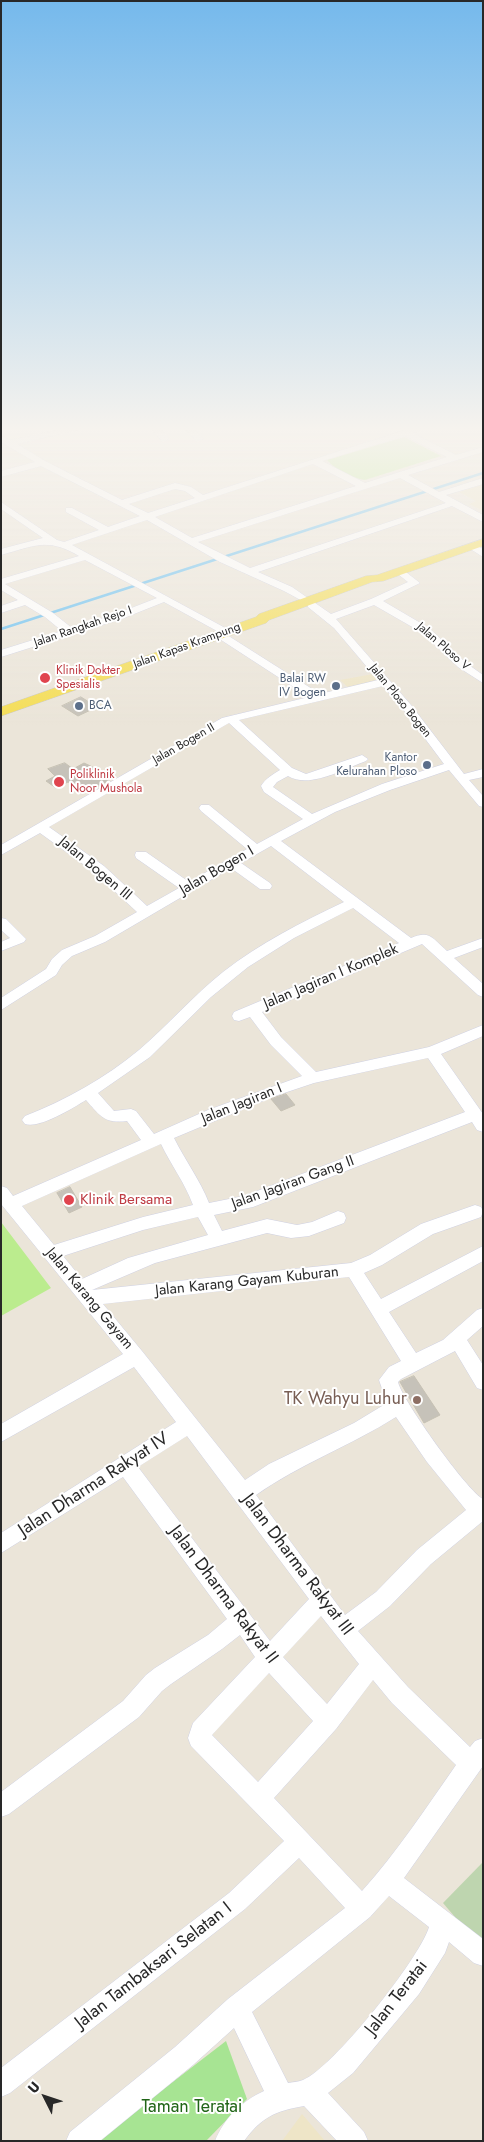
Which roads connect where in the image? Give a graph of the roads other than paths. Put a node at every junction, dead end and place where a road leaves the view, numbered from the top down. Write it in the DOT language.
graph roads {
  1 [pos="34,528"];
  2 [pos="103,528"];
  3 [pos="113,528"];
  4 [pos="169,528"];
  5 [pos="231,528"];
  6 [pos="381,528"];
  7 [pos="107,530"];
  8 [pos="192,540"];
  9 [pos="54,542"];
  10 [pos="66,544"];
  11 [pos="477,544"];
  12 [pos="1,552"];
  13 [pos="483,554"];
  14 [pos="86,557"];
  15 [pos="251,571"];
  16 [pos="399,571"];
  17 [pos="1,584"];
  18 [pos="165,598"];
  19 [pos="26,601"];
  20 [pos="375,602"];
  21 [pos="310,603"];
  22 [pos="1,610"];
  23 [pos="331,618"];
  24 [pos="70,632"];
  25 [pos="222,633"];
  26 [pos="1,654"];
  27 [pos="483,680"];
  28 [pos="385,682"];
  29 [pos="318,698"];
  30 [pos="1,712"];
  31 [pos="232,719"];
  32 [pos="362,759"];
  33 [pos="450,766"];
  34 [pos="288,771"];
  35 [pos="483,773"];
  36 [pos="461,780"];
  37 [pos="483,803"];
  38 [pos="205,808"];
  39 [pos="311,819"];
  40 [pos="42,828"];
  41 [pos="271,840"];
  42 [pos="256,849"];
  43 [pos="1,852"];
  44 [pos="141,855"];
  45 [pos="231,862"];
  46 [pos="266,886"];
  47 [pos="188,888"];
  48 [pos="354,902"];
  49 [pos="147,913"];
  50 [pos="1,922"];
  51 [pos="483,942"];
  52 [pos="409,944"];
  53 [pos="1,948"];
  54 [pos="444,957"];
  55 [pos="483,992"];
  56 [pos="1,1005"];
  57 [pos="483,1030"];
  58 [pos="432,1052"];
  59 [pos="313,1078"];
  60 [pos="88,1092"];
  61 [pos="30,1120"];
  62 [pos="479,1121"];
  63 [pos="158,1139"];
  64 [pos="6,1198"];
  65 [pos="203,1210"];
  66 [pos="475,1212"];
  67 [pos="338,1218"];
  68 [pos="219,1240"];
  69 [pos="50,1253"];
  70 [pos="483,1253"];
  71 [pos="353,1270"];
  72 [pos="84,1293"];
  73 [pos="379,1309"];
  74 [pos="483,1315"];
  75 [pos="457,1339"];
  76 [pos="136,1356"];
  77 [pos="413,1364"];
  78 [pos="483,1382"];
  79 [pos="399,1406"];
  80 [pos="188,1425"];
  81 [pos="1,1434"];
  82 [pos="125,1465"];
  83 [pos="243,1493"];
  84 [pos="481,1510"];
  85 [pos="1,1544"];
  86 [pos="322,1600"];
  87 [pos="241,1621"];
  88 [pos="343,1628"];
  89 [pos="268,1656"];
  90 [pos="373,1664"];
  91 [pos="328,1721"];
  92 [pos="476,1756"];
  93 [pos="259,1798"];
  94 [pos="1,1806"];
  95 [pos="300,1841"];
  96 [pos="388,1880"];
  97 [pos="362,1909"];
  98 [pos="442,1922"];
  99 [pos="483,1954"];
  100 [pos="237,2008"];
  101 [pos="1,2084"];
  102 [pos="309,2092"];
  103 [pos="281,2097"];
  104 [pos="79,2141"];
  105 [pos="228,2141"];
  106 [pos="355,2141"];
  1 -- 9 [label="street"];
  2 -- 7 [label="street"];
  3 -- 7 [label="street"];
  4 -- 8 [label="street, Jalan Ploso Bogen"];
  5 -- 8 [label="street"];
  6 -- 15 [label="street"];
  7 -- 10 [label="street"];
  8 -- 15 [label="street, Jalan Ploso Bogen"];
  9 -- 10 [label="street"];
  9 -- 12 [label="street"];
  10 -- 14 [label="street"];
  11 -- 13 [label="street"];
  11 -- 16 [label="main road, Jalan Kapas Krampung"];
  14 -- 17 [label="street"];
  14 -- 18 [label="street"];
  15 -- 21 [label="street, Jalan Ploso Bogen"];
  16 -- 20 [label="street"];
  16 -- 21 [label="main road, Jalan Kapas Krampung"];
  17 -- 19 [label="street"];
  18 -- 24 [label="street, Jalan Rangkah Rejo I"];
  18 -- 25 [label="street"];
  19 -- 22 [label="street"];
  19 -- 24 [label="street"];
  20 -- 23 [label="street"];
  20 -- 27 [label="street, Jalan Ploso V"];
  21 -- 23 [label="street, Jalan Ploso Bogen"];
  21 -- 25 [label="main road, Jalan Kapas Krampung"];
  23 -- 28 [label="street, Jalan Ploso Bogen"];
  24 -- 26 [label="street, Jalan Rangkah Rejo I"];
  25 -- 29 [label="street"];
  25 -- 30 [label="main road, Jalan Kapas Krampung"];
  28 -- 29 [label="street, Jalan Bogen II"];
  28 -- 33 [label="street, Jalan Ploso Bogen"];
  29 -- 31 [label="street, Jalan Bogen II"];
  31 -- 34 [label="street"];
  31 -- 40 [label="street, Jalan Bogen II"];
  32 -- 34 [label="street"];
  33 -- 36 [label="street, Jalan Ploso Bogen"];
  33 -- 39 [label="street, Jalan Bogen I"];
  34 -- 39 [label="street"];
  35 -- 36 [label="street"];
  36 -- 37 [label="street, Jalan Ploso Bogen"];
  38 -- 42 [label="street"];
  39 -- 41 [label="street, Jalan Bogen I"];
  40 -- 43 [label="street, Jalan Bogen II"];
  40 -- 49 [label="street, Jalan Bogen III"];
  41 -- 42 [label="street, Jalan Bogen I"];
  41 -- 48 [label="street"];
  42 -- 45 [label="street, Jalan Bogen I"];
  44 -- 47 [label="street"];
  45 -- 46 [label="street"];
  45 -- 47 [label="street, Jalan Bogen I"];
  47 -- 49 [label="street, Jalan Bogen I"];
  48 -- 52 [label="street"];
  48 -- 60 [label="street"];
  49 -- 56 [label="street, Jalan Bogen I"];
  50 -- 53 [label="street"];
  51 -- 54 [label="street"];
  52 -- 54 [label="street, Jalan Jagiran I Komplek"];
  52 -- 59 [label="street, Jalan Jagiran I Komplek"];
  54 -- 55 [label="street"];
  57 -- 58 [label="street, Jalan Jagiran I"];
  58 -- 59 [label="street, Jalan Jagiran I"];
  58 -- 62 [label="street"];
  59 -- 63 [label="street, Jalan Jagiran I"];
  60 -- 61 [label="street"];
  60 -- 63 [label="street"];
  62 -- 65 [label="street, Jalan Jagiran Gang II"];
  63 -- 64 [label="street, Jalan Jagiran I"];
  63 -- 65 [label="street"];
  64 -- 69 [label="street, Jalan Karang Gayam"];
  65 -- 68 [label="street"];
  65 -- 69 [label="street, Jalan Jagiran Gang II"];
  66 -- 71 [label="street"];
  67 -- 68 [label="street"];
  68 -- 72 [label="street"];
  69 -- 72 [label="street, Jalan Karang Gayam"];
  70 -- 73 [label="street"];
  71 -- 72 [label="street, Jalan Karang Gayam Kuburan"];
  71 -- 73 [label="street, Jalan Karang Gayam Kuburan"];
  72 -- 76 [label="street, Jalan Karang Gayam"];
  73 -- 77 [label="street, Jalan Karang Gayam Kuburan"];
  74 -- 75 [label="street"];
  75 -- 77 [label="street"];
  75 -- 78 [label="street"];
  76 -- 80 [label="street, Jalan Dharma Rakyat III"];
  76 -- 81 [label="street, Jalan Karang Gayam"];
  77 -- 79 [label="street"];
  79 -- 83 [label="street"];
  79 -- 84 [label="street"];
  80 -- 82 [label="street, Jalan Dharma Rakyat IV"];
  80 -- 83 [label="street, Jalan Dharma Rakyat III"];
  82 -- 85 [label="street, Jalan Dharma Rakyat IV"];
  82 -- 87 [label="street, Jalan Dharma Rakyat II"];
  83 -- 86 [label="street, Jalan Dharma Rakyat III"];
  84 -- 88 [label="street"];
  86 -- 88 [label="street, Jalan Dharma Rakyat III"];
  86 -- 89 [label="street"];
  87 -- 89 [label="street, Jalan Dharma Rakyat II"];
  87 -- 94 [label="street"];
  88 -- 90 [label="street, Jalan Dharma Rakyat III"];
  89 -- 91 [label="street, Jalan Dharma Rakyat II"];
  89 -- 93 [label="street"];
  90 -- 91 [label="street"];
  90 -- 92 [label="street, Jalan Dharma Rakyat III"];
  91 -- 93 [label="street"];
  92 -- 96 [label="street"];
  93 -- 95 [label="street"];
  95 -- 97 [label="street"];
  95 -- 101 [label="street, Jalan Tambaksari Selatan I"];
  96 -- 97 [label="street"];
  96 -- 98 [label="street"];
  97 -- 100 [label="street"];
  98 -- 99 [label="street"];
  98 -- 102 [label="street, Jalan Teratai"];
  100 -- 103 [label="street"];
  100 -- 104 [label="street"];
  102 -- 103 [label="street, Jalan Teratai"];
  102 -- 106 [label="street"];
  103 -- 105 [label="street, Jalan Teratai"];
}
